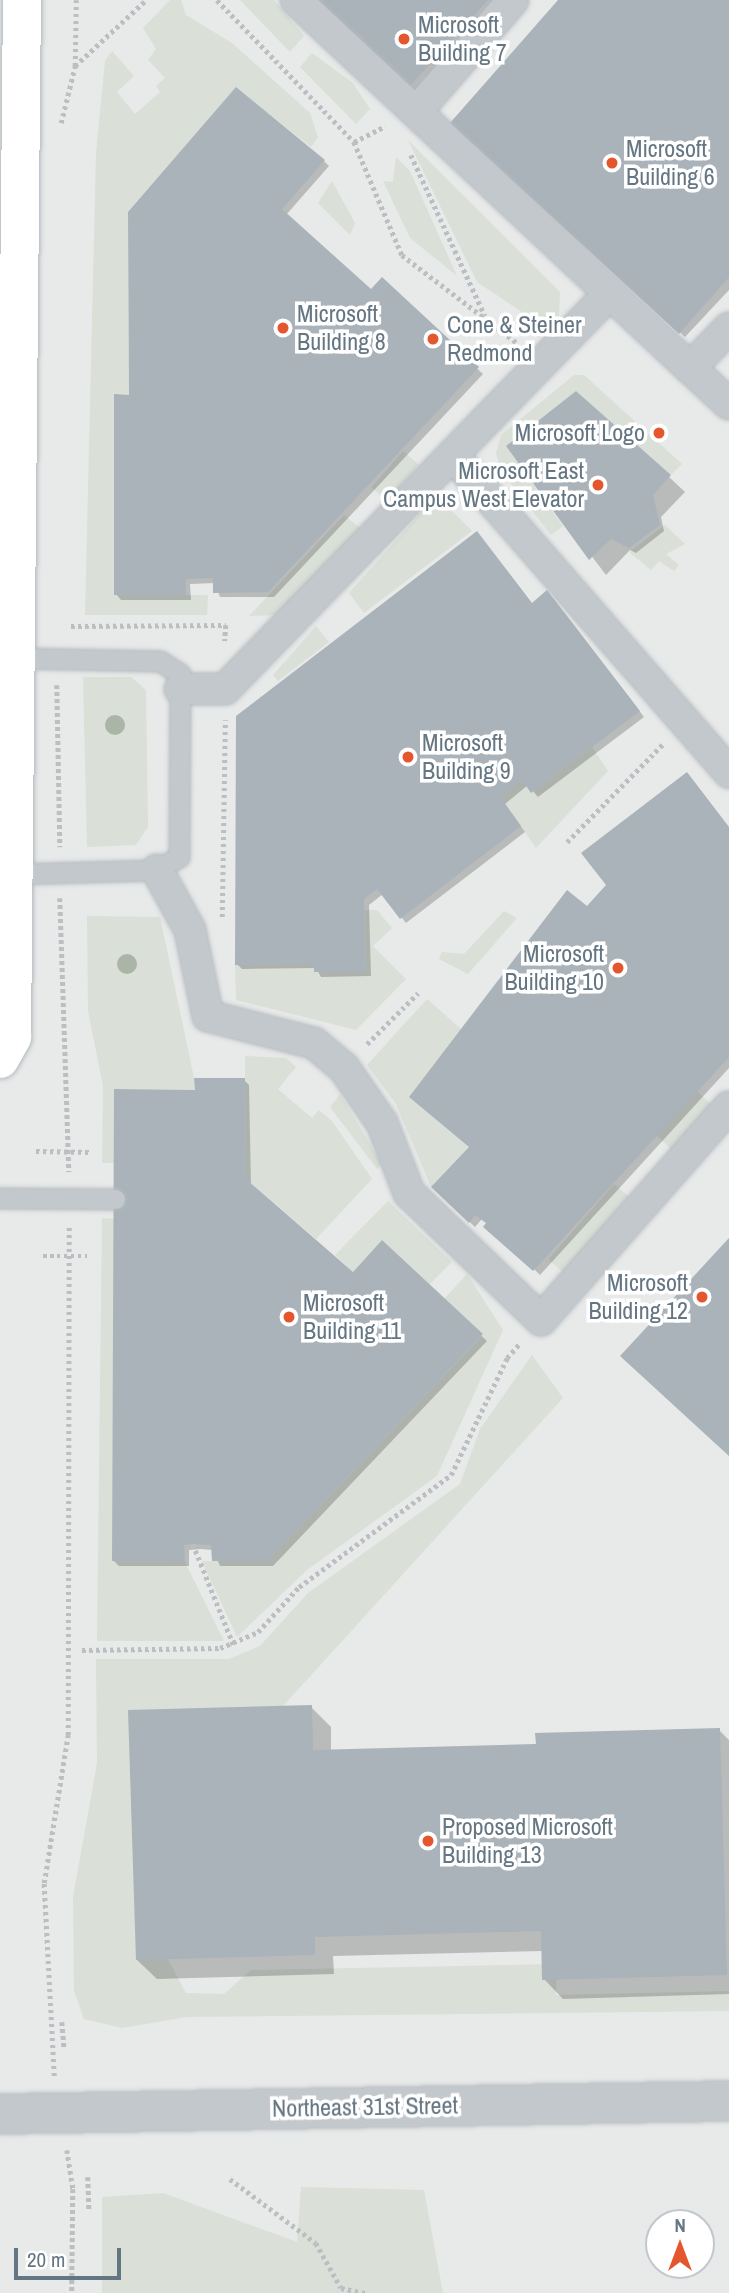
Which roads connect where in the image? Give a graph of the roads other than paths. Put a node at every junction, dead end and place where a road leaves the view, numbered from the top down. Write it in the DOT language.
graph roads {
  1 [pos="22,0"];
  2 [pos="296,0"];
  3 [pos="513,0"];
  4 [pos="406,116"];
  5 [pos="610,293"];
  6 [pos="729,328"];
  7 [pos="690,368"];
  8 [pos="729,404"];
  9 [pos="453,456"];
  10 [pos="14,658"];
  11 [pos="180,689"];
  12 [pos="729,772"];
  13 [pos="157,870"];
  14 [pos="13,874"];
  15 [pos="0,1059"];
  16 [pos="729,1107"];
  17 [pos="0,1198"];
  18 [pos="115,1199"];
  19 [pos="729,2101"];
  20 [pos="0,2115"];
  1 -- 10 [label="main road"];
  2 -- 4 [label="street"];
  3 -- 4 [label="street"];
  4 -- 5 [label="street"];
  5 -- 7 [label="street"];
  5 -- 9 [label="street"];
  6 -- 7 [label="street"];
  7 -- 8 [label="street"];
  9 -- 11 [label="street"];
  9 -- 12 [label="street"];
  10 -- 11 [label="lane"];
  10 -- 14 [label="main road"];
  11 -- 13 [label="lane"];
  13 -- 14 [label="lane"];
  13 -- 16 [label="street"];
  14 -- 15 [label="main road"];
  17 -- 18 [label="lane"];
  19 -- 20 [label="street, Northeast 31st Street"];
}
